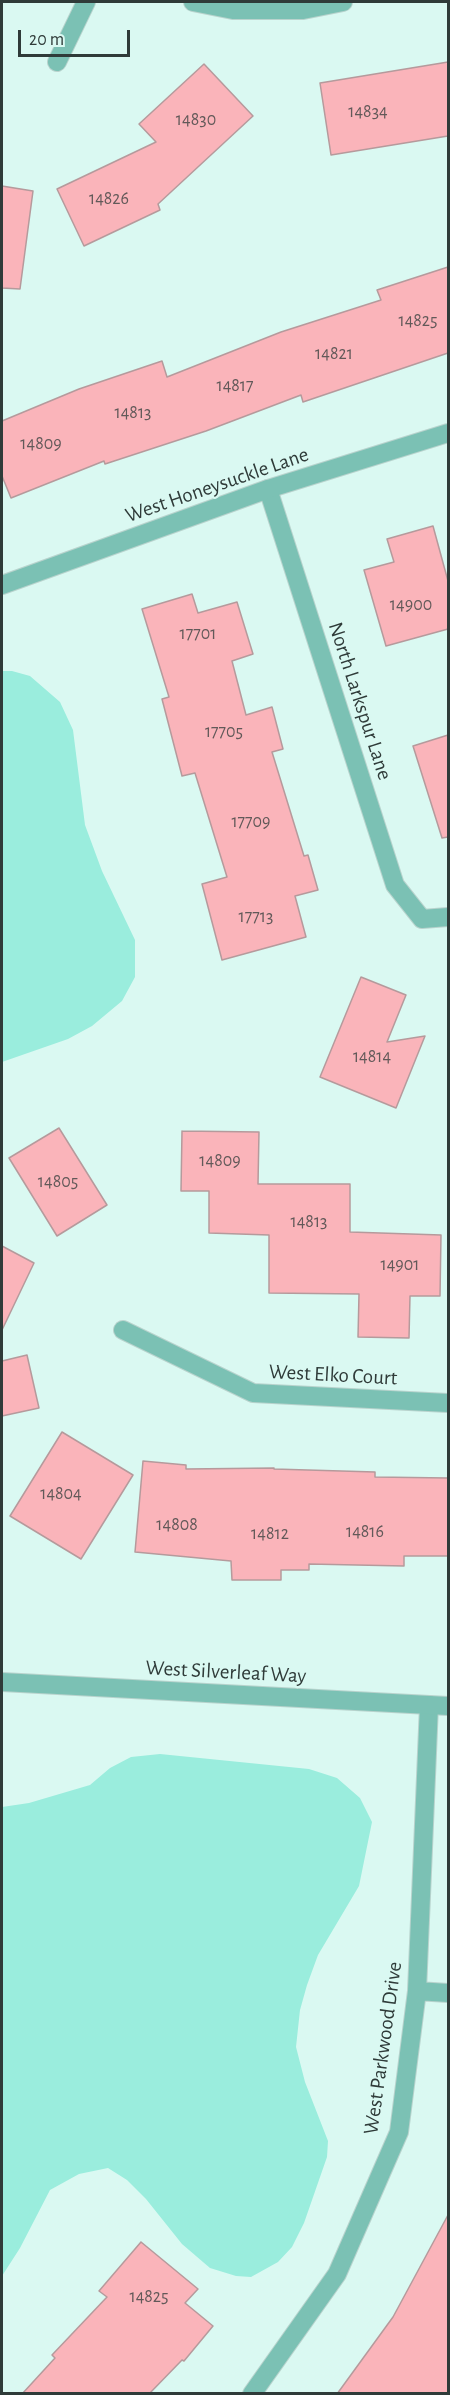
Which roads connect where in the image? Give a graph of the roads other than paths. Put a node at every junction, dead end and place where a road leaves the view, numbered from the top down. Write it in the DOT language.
graph roads {
  1 [pos="86,2"];
  2 [pos="193,2"];
  3 [pos="343,2"];
  4 [pos="57,62"];
  5 [pos="448,433"];
  6 [pos="268,489"];
  7 [pos="2,585"];
  8 [pos="448,917"];
  9 [pos="123,1330"];
  10 [pos="448,1403"];
  11 [pos="2,1682"];
  12 [pos="429,1706"];
  13 [pos="448,1706"];
  14 [pos="417,1991"];
  15 [pos="448,1993"];
  16 [pos="252,2394"];
  1 -- 4 [label="street"];
  2 -- 3 [label="street"];
  5 -- 6 [label="street, West Honeysuckle Lane"];
  6 -- 7 [label="street, West Honeysuckle Lane"];
  6 -- 8 [label="street, North Larkspur Lane"];
  9 -- 10 [label="street, West Elko Court"];
  11 -- 12 [label="street, West Silverleaf Way"];
  12 -- 13 [label="street, West Silverleaf Way"];
  12 -- 14 [label="street, West Parkwood Drive"];
  14 -- 15 [label="street"];
  14 -- 16 [label="street, West Parkwood Drive"];
}
